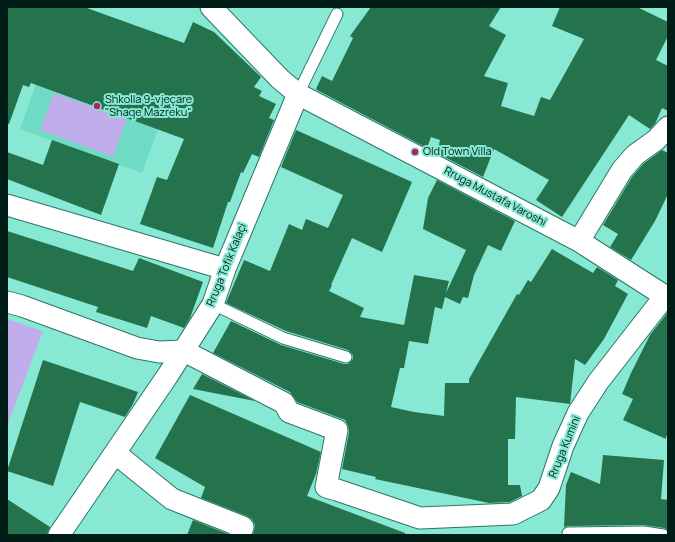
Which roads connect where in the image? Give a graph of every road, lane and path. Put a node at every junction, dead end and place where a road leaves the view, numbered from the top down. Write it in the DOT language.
graph roads {
  1 [pos="211,7"];
  2 [pos="337,14"];
  3 [pos="298,94"];
  4 [pos="668,127"];
  5 [pos="7,205"];
  6 [pos="579,241"];
  7 [pos="226,269"];
  8 [pos="667,297"];
  9 [pos="7,302"];
  10 [pos="213,304"];
  11 [pos="184,350"];
  12 [pos="346,357"];
  13 [pos="115,453"];
  14 [pos="419,526"];
  15 [pos="242,531"];
  16 [pos="568,533"];
  17 [pos="59,535"];
  18 [pos="663,535"];
  1 -- 3 [label="street, Rruga Mustafa Varoshi"];
  2 -- 3 [label="lane"];
  3 -- 6 [label="street, Rruga Mustafa Varoshi"];
  3 -- 7 [label="street, Rruga Tofik Kalaçi"];
  4 -- 6 [label="street"];
  5 -- 7 [label="street"];
  6 -- 8 [label="street, Rruga Mustafa Varoshi"];
  7 -- 10 [label="street, Rruga Tofik Kalaçi"];
  8 -- 14 [label="street, Rruga Kumini"];
  9 -- 11 [label="street"];
  10 -- 11 [label="street, Rruga Tofik Kalaçi"];
  10 -- 12 [label="lane"];
  11 -- 13 [label="street, Rruga Tofik Kalaçi"];
  11 -- 14 [label="street"];
  13 -- 15 [label="street"];
  13 -- 17 [label="street, Rruga Tofik Kalaçi"];
  16 -- 18 [label="lane"];
}
